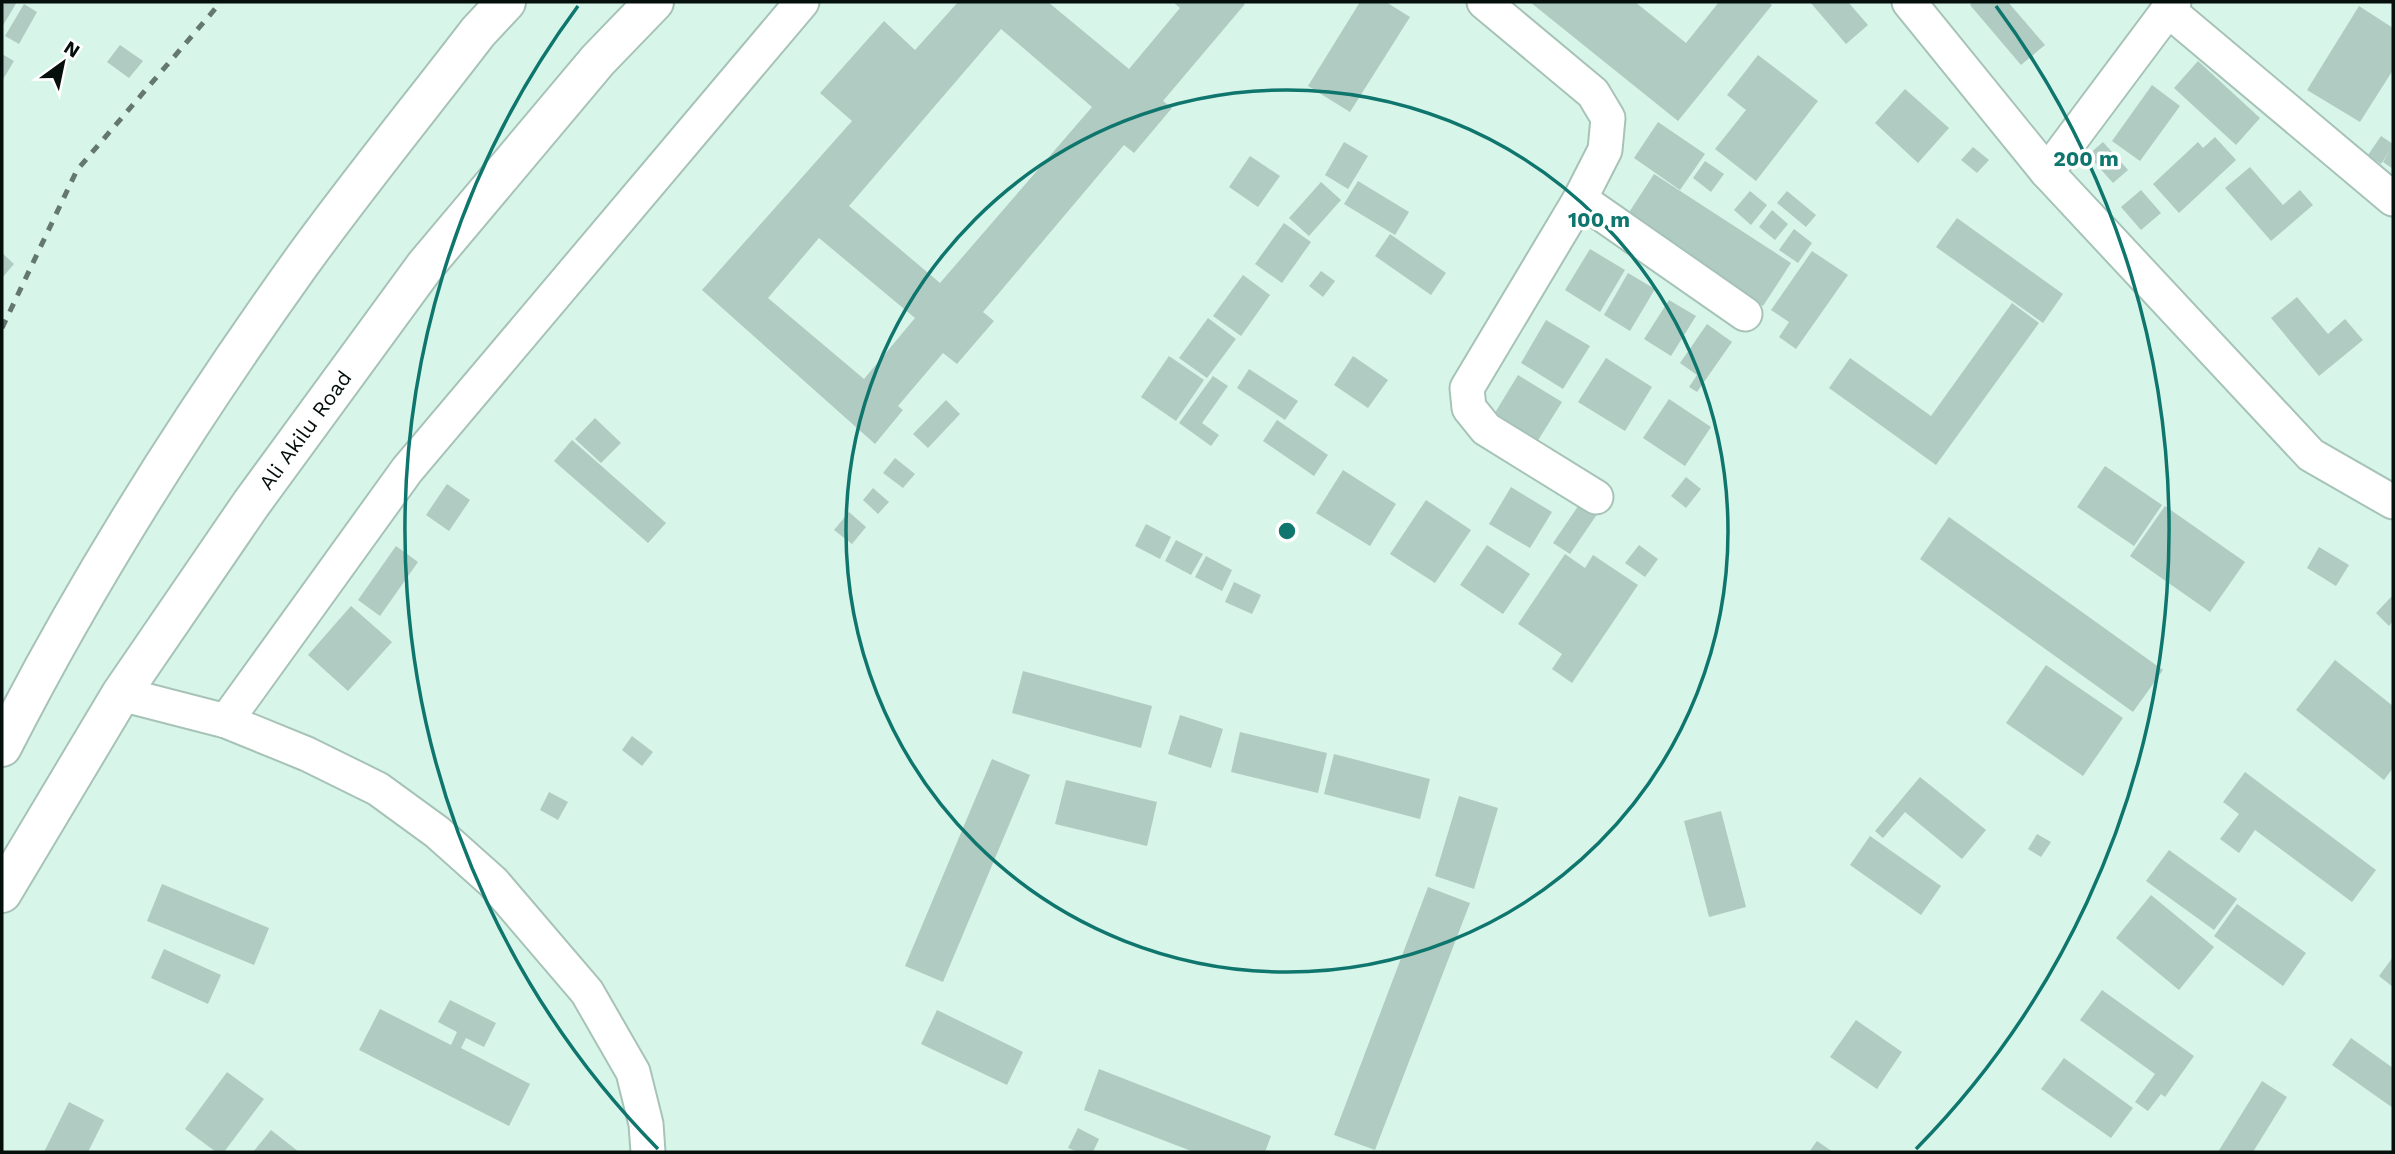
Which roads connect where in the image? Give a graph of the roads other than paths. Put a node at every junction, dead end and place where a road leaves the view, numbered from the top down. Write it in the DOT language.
graph roads {
  1 [pos="506,2"];
  2 [pos="654,2"];
  3 [pos="802,2"];
  4 [pos="1484,2"];
  5 [pos="1909,2"];
  6 [pos="2171,6"];
  7 [pos="2047,172"];
  8 [pos="1580,199"];
  9 [pos="2393,200"];
  10 [pos="1745,313"];
  11 [pos="1596,498"];
  12 [pos="2393,502"];
  13 [pos="121,694"];
  14 [pos="226,721"];
  15 [pos="2,747"];
  16 [pos="2,893"];
  17 [pos="648,1152"];
  1 -- 15 [label="main road"];
  2 -- 13 [label="main road, Ali Akilu Road"];
  3 -- 14 [label="street"];
  4 -- 8 [label="street"];
  5 -- 7 [label="street"];
  6 -- 7 [label="street"];
  6 -- 9 [label="street"];
  7 -- 12 [label="street"];
  8 -- 10 [label="street"];
  8 -- 11 [label="street"];
  13 -- 14 [label="street"];
  13 -- 16 [label="main road, Ali Akilu Road"];
  14 -- 17 [label="street"];
}
